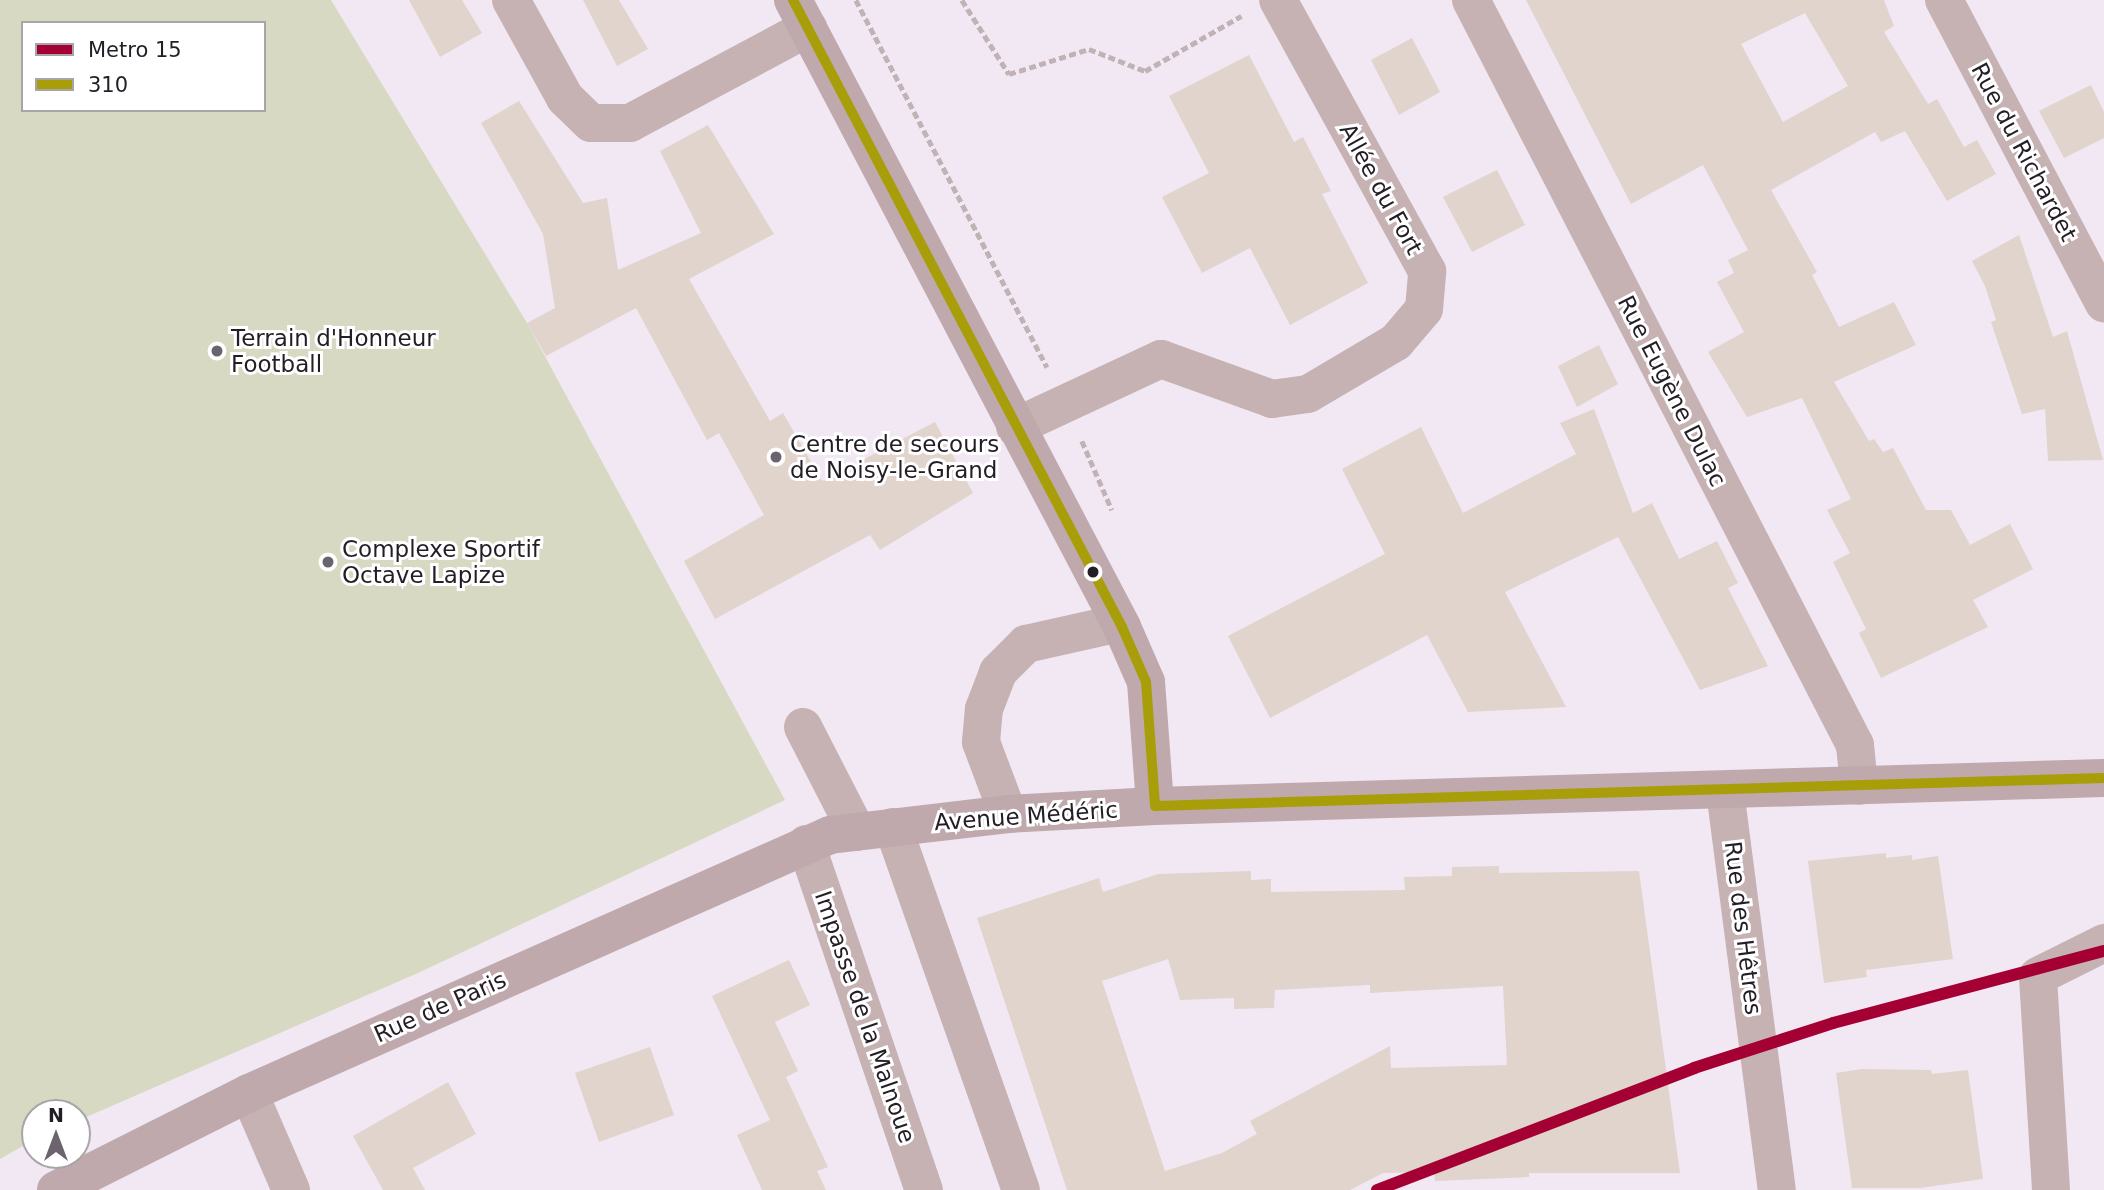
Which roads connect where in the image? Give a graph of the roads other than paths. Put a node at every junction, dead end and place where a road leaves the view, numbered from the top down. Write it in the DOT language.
graph roads {
  1 [pos="511,0"];
  2 [pos="1471,0"];
  3 [pos="1944,0"];
  4 [pos="1262,6"];
  5 [pos="801,14"];
  6 [pos="2104,303"];
  7 [pos="1015,427"];
  8 [pos="1120,623"];
  9 [pos="803,727"];
  10 [pos="2104,778"];
  11 [pos="1859,786"];
  12 [pos="1725,791"];
  13 [pos="1155,806"];
  14 [pos="1008,814"];
  15 [pos="847,834"];
  16 [pos="2104,943"];
  17 [pos="249,1093"];
  18 [pos="55,1190"];
  19 [pos="291,1190"];
  20 [pos="924,1190"];
  21 [pos="1021,1190"];
  22 [pos="1777,1190"];
  23 [pos="2050,1190"];
  1 -- 5 [label="street"];
  2 -- 11 [label="street, Rue Eugène Dulac"];
  3 -- 6 [label="street, Rue du Richardet"];
  4 -- 7 [label="street, Allée du Fort"];
  5 -- 7 [label="main road"];
  7 -- 8 [label="main road"];
  8 -- 13 [label="main road"];
  8 -- 14 [label="street"];
  9 -- 15 [label="street"];
  10 -- 11 [label="main road, Avenue Médéric"];
  11 -- 12 [label="main road, Avenue Médéric"];
  12 -- 13 [label="main road, Avenue Médéric"];
  12 -- 22 [label="street, Rue des Hêtres"];
  13 -- 14 [label="main road, Avenue Médéric"];
  14 -- 15 [label="main road, Avenue Médéric"];
  15 -- 17 [label="main road, Rue de Paris"];
  15 -- 20 [label="street, Impasse de la Malnoue"];
  15 -- 21 [label="street"];
  16 -- 23 [label="street"];
  17 -- 18 [label="main road, Rue de Paris"];
  17 -- 19 [label="street"];
}
